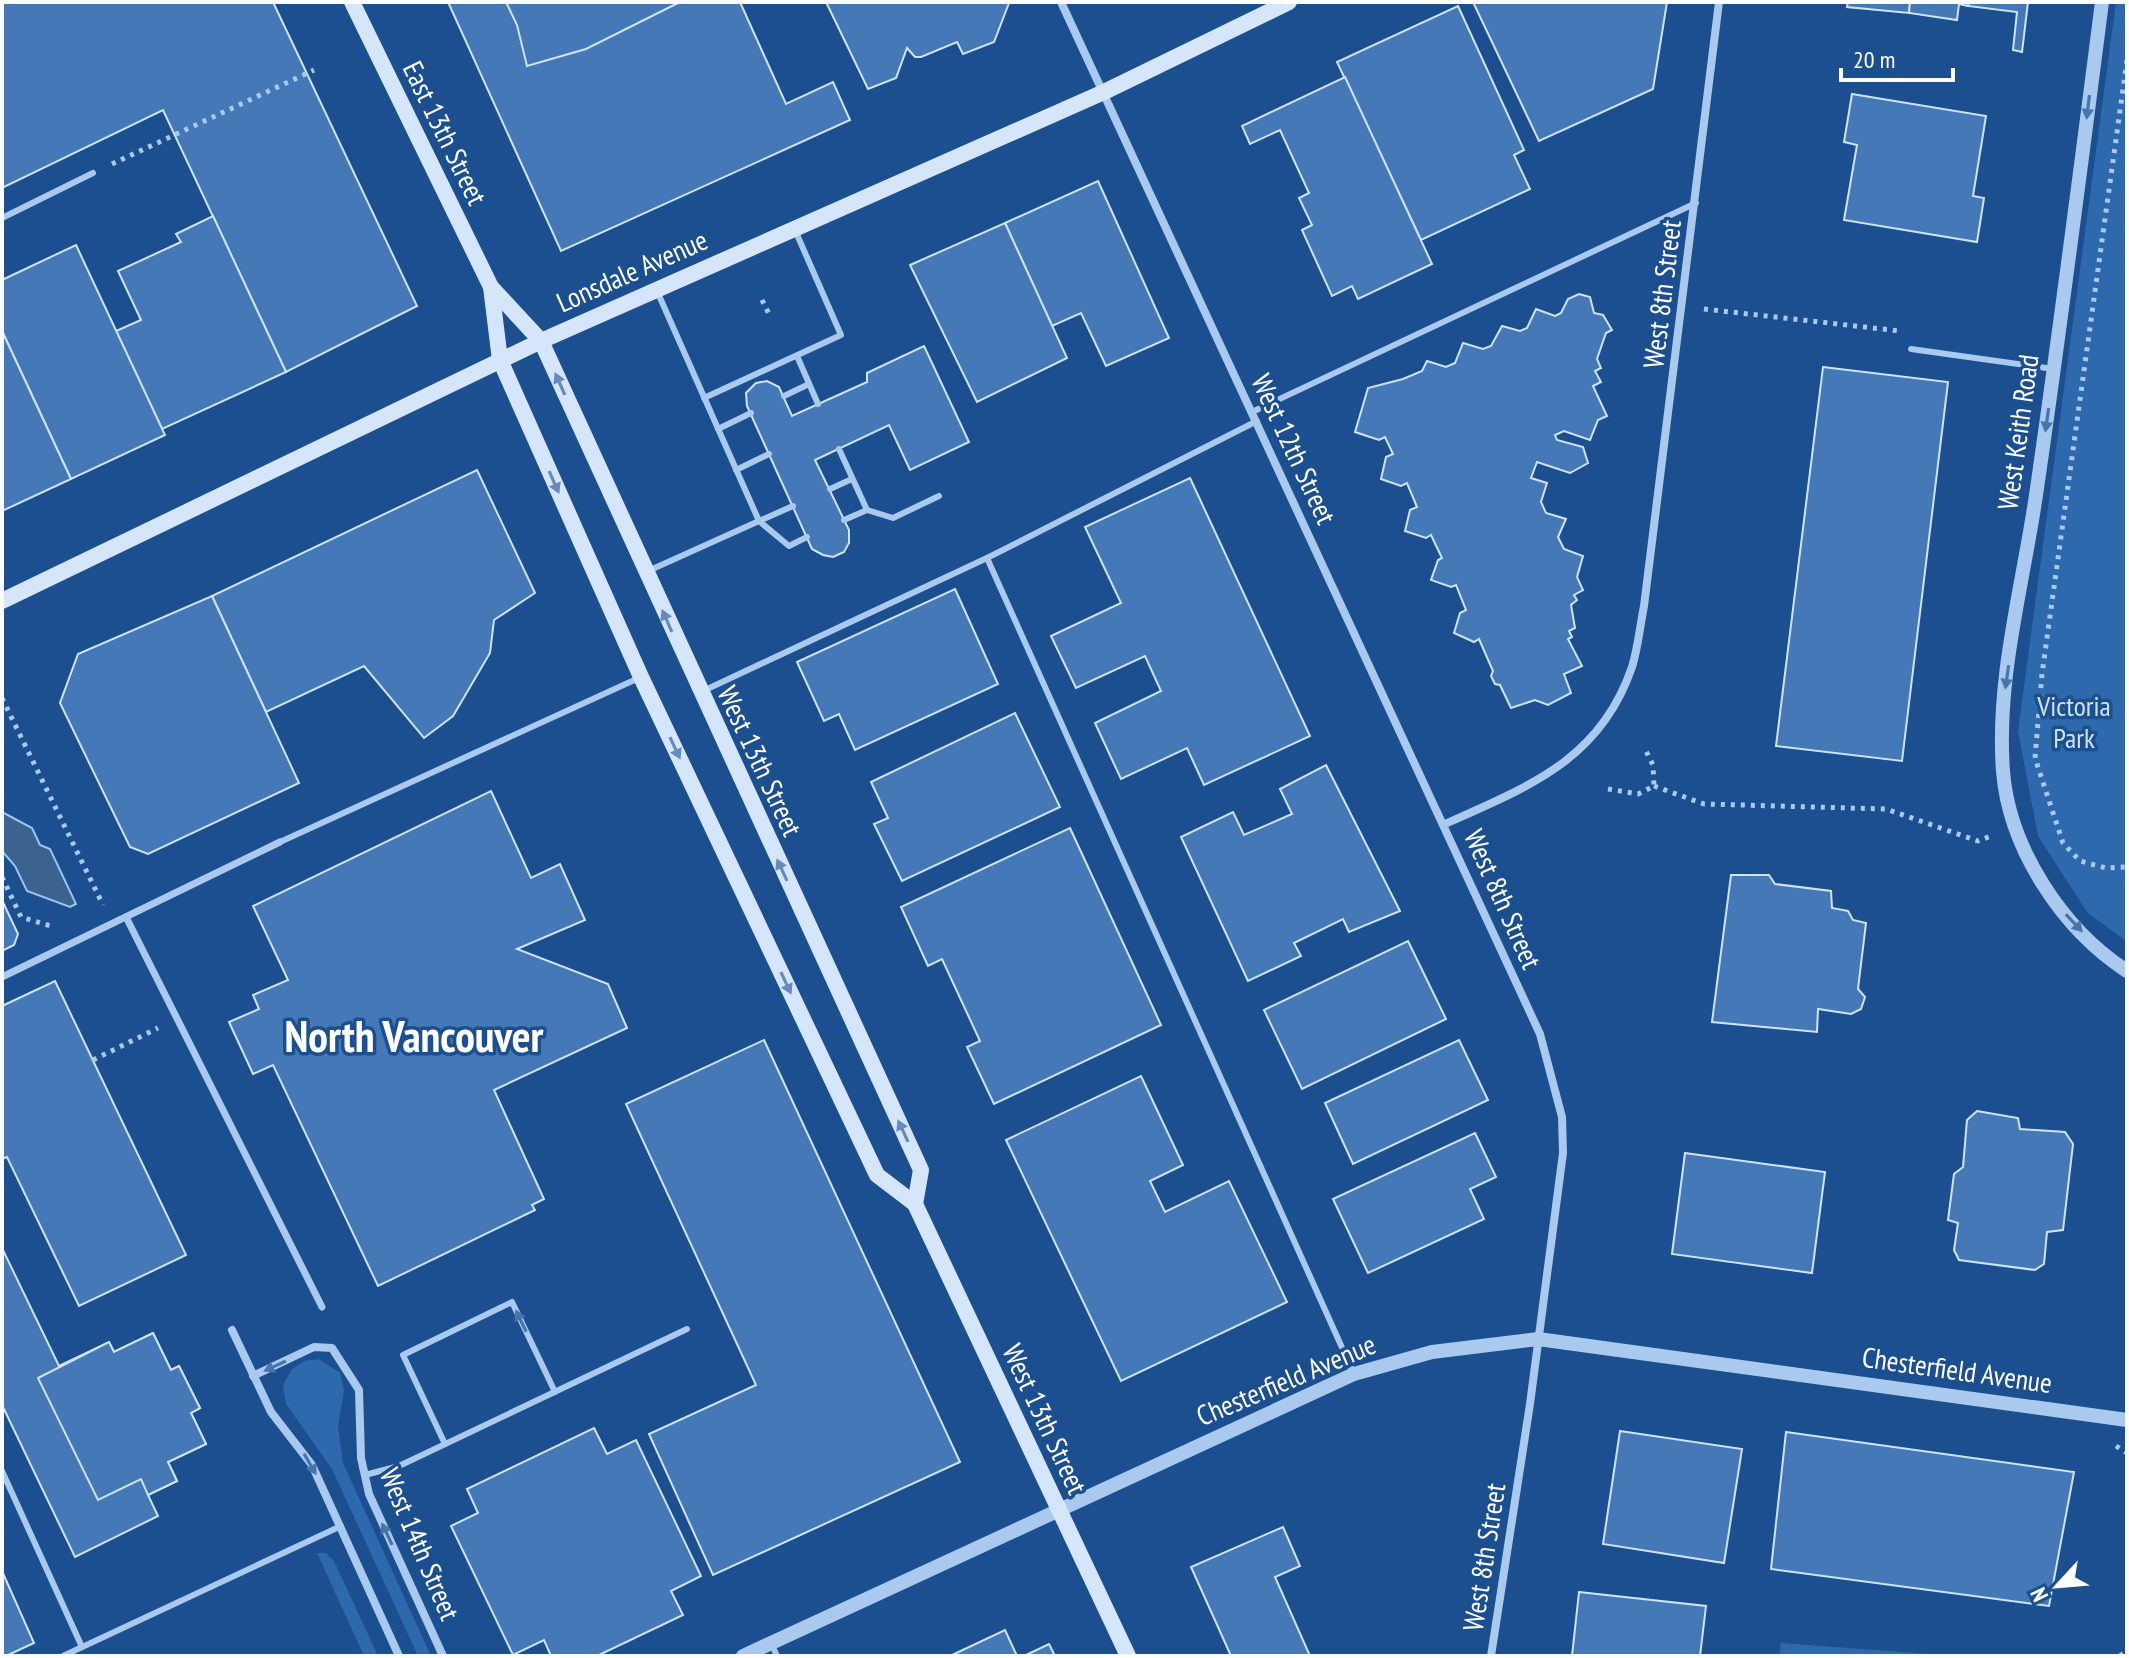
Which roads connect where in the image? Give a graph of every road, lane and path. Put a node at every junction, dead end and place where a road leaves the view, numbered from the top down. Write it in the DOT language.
graph roads {
  1 [pos="352,2"];
  2 [pos="1061,2"];
  3 [pos="1289,2"];
  4 [pos="2102,2"];
  5 [pos="1721,5"];
  6 [pos="2127,60"];
  7 [pos="314,70"];
  8 [pos="1104,92"];
  9 [pos="93,173"];
  10 [pos="1696,203"];
  11 [pos="2,218"];
  12 [pos="794,229"];
  13 [pos="491,287"];
  14 [pos="655,288"];
  15 [pos="762,300"];
  16 [pos="1683,306"];
  17 [pos="770,316"];
  18 [pos="541,341"];
  19 [pos="1911,349"];
  20 [pos="1925,351"];
  21 [pos="797,356"];
  22 [pos="500,360"];
  23 [pos="2054,369"];
  24 [pos="809,384"];
  25 [pos="784,396"];
  26 [pos="704,398"];
  27 [pos="818,404"];
  28 [pos="1252,412"];
  29 [pos="751,413"];
  30 [pos="1257,421"];
  31 [pos="718,429"];
  32 [pos="839,449"];
  33 [pos="769,454"];
  34 [pos="736,470"];
  35 [pos="852,479"];
  36 [pos="830,489"];
  37 [pos="939,496"];
  38 [pos="793,506"];
  39 [pos="867,510"];
  40 [pos="844,520"];
  41 [pos="759,521"];
  42 [pos="807,537"];
  43 [pos="987,558"];
  44 [pos="645,572"];
  45 [pos="2,601"];
  46 [pos="641,677"];
  47 [pos="699,692"];
  48 [pos="2,698"];
  49 [pos="1644,747"];
  50 [pos="1654,786"];
  51 [pos="1608,789"];
  52 [pos="1445,824"];
  53 [pos="1992,836"];
  54 [pos="280,842"];
  55 [pos="2127,867"];
  56 [pos="2,877"];
  57 [pos="126,917"];
  58 [pos="112,924"];
  59 [pos="85,937"];
  60 [pos="2127,971"];
  61 [pos="2,977"];
  62 [pos="177,1018"];
  63 [pos="93,1060"];
  64 [pos="915,1204"];
  65 [pos="322,1307"];
  66 [pos="687,1329"];
  67 [pos="232,1330"];
  68 [pos="1538,1339"];
  69 [pos="1354,1374"];
  70 [pos="253,1376"];
  71 [pos="555,1392"];
  72 [pos="2127,1420"];
  73 [pos="445,1444"];
  74 [pos="2,1471"];
  75 [pos="365,1475"];
  76 [pos="1059,1510"];
  77 [pos="341,1526"];
  78 [pos="82,1647"];
  79 [pos="774,1650"];
  80 [pos="2127,1650"];
  81 [pos="63,1656"];
  82 [pos="399,1656"];
  83 [pos="443,1656"];
  84 [pos="743,1656"];
  85 [pos="1128,1656"];
  86 [pos="1491,1656"];
  87 [pos="2120,1656"];
  1 -- 13 [label="main road, East 13th Street"];
  2 -- 8 [label="street, West 12th Street"];
  3 -- 8 [label="main road, Lonsdale Avenue"];
  4 -- 23 [label="street, West Keith Road, one-way"];
  5 -- 10 [label="street, West 8th Street"];
  6 -- 55 [label="path"];
  7 -- 9 [label="path"];
  8 -- 12 [label="main road, Lonsdale Avenue"];
  8 -- 28 [label="street, West 12th Street"];
  9 -- 11 [label="lane"];
  10 -- 16 [label="street, West 8th Street"];
  10 -- 28 [label="lane"];
  12 -- 14 [label="main road, Lonsdale Avenue"];
  12 -- 21 [label="lane"];
  13 -- 18 [label="main road, East 13th Street"];
  13 -- 22 [label="main road, East 13th Street"];
  14 -- 18 [label="main road, Lonsdale Avenue"];
  14 -- 26 [label="lane"];
  15 -- 17 [label="path"];
  16 -- 20 [label="path"];
  16 -- 52 [label="street, West 8th Street"];
  18 -- 22 [label="main road, Lonsdale Avenue"];
  44 -- 18 [label="main road, West 13th Street, one-way"];
  19 -- 20 [label="lane"];
  20 -- 23 [label="lane"];
  21 -- 24 [label="lane"];
  21 -- 26 [label="lane"];
  22 -- 45 [label="main road, Lonsdale Avenue"];
  22 -- 46 [label="main road, West 13th Street, one-way"];
  23 -- 60 [label="street, West Keith Road, one-way"];
  24 -- 25 [label="lane"];
  24 -- 27 [label="lane"];
  26 -- 31 [label="lane"];
  28 -- 30 [label="street, West 12th Street"];
  29 -- 31 [label="lane"];
  30 -- 43 [label="lane"];
  30 -- 52 [label="street, West 12th Street"];
  31 -- 34 [label="lane"];
  32 -- 35 [label="lane"];
  33 -- 34 [label="lane"];
  34 -- 41 [label="lane"];
  35 -- 36 [label="lane"];
  35 -- 39 [label="lane"];
  37 -- 39 [label="lane"];
  38 -- 41 [label="lane"];
  39 -- 40 [label="lane"];
  41 -- 42 [label="lane"];
  41 -- 44 [label="lane"];
  43 -- 47 [label="lane"];
  43 -- 69 [label="lane"];
  47 -- 44 [label="main road, West 13th Street, one-way"];
  46 -- 54 [label="lane"];
  46 -- 64 [label="main road, West 13th Street, one-way"];
  64 -- 47 [label="main road, West 13th Street, one-way"];
  48 -- 58 [label="path"];
  49 -- 50 [label="path"];
  50 -- 51 [label="path"];
  50 -- 53 [label="path"];
  52 -- 68 [label="street, West 8th Street"];
  54 -- 57 [label="street"];
  56 -- 59 [label="path"];
  57 -- 58 [label="street"];
  57 -- 62 [label="street"];
  58 -- 59 [label="street"];
  59 -- 61 [label="street"];
  62 -- 63 [label="path"];
  62 -- 65 [label="street"];
  64 -- 76 [label="main road, West 13th Street"];
  66 -- 71 [label="lane"];
  67 -- 70 [label="street"];
  68 -- 69 [label="street, Chesterfield Avenue"];
  68 -- 72 [label="street, Chesterfield Avenue"];
  68 -- 86 [label="street, West 8th Street"];
  69 -- 76 [label="street, Chesterfield Avenue"];
  75 -- 70 [label="street, West 14th Street, one-way"];
  70 -- 77 [label="street, one-way"];
  71 -- 73 [label="lane"];
  71 -- 73 [label="lane, one-way"];
  73 -- 75 [label="lane"];
  74 -- 78 [label="lane"];
  83 -- 75 [label="street, West 14th Street, one-way"];
  76 -- 79 [label="street, Chesterfield Avenue"];
  76 -- 85 [label="main road, West 13th Street"];
  77 -- 78 [label="lane"];
  77 -- 82 [label="street"];
  78 -- 81 [label="lane"];
  79 -- 84 [label="street, Chesterfield Avenue"];
  80 -- 87 [label="path"];
}
